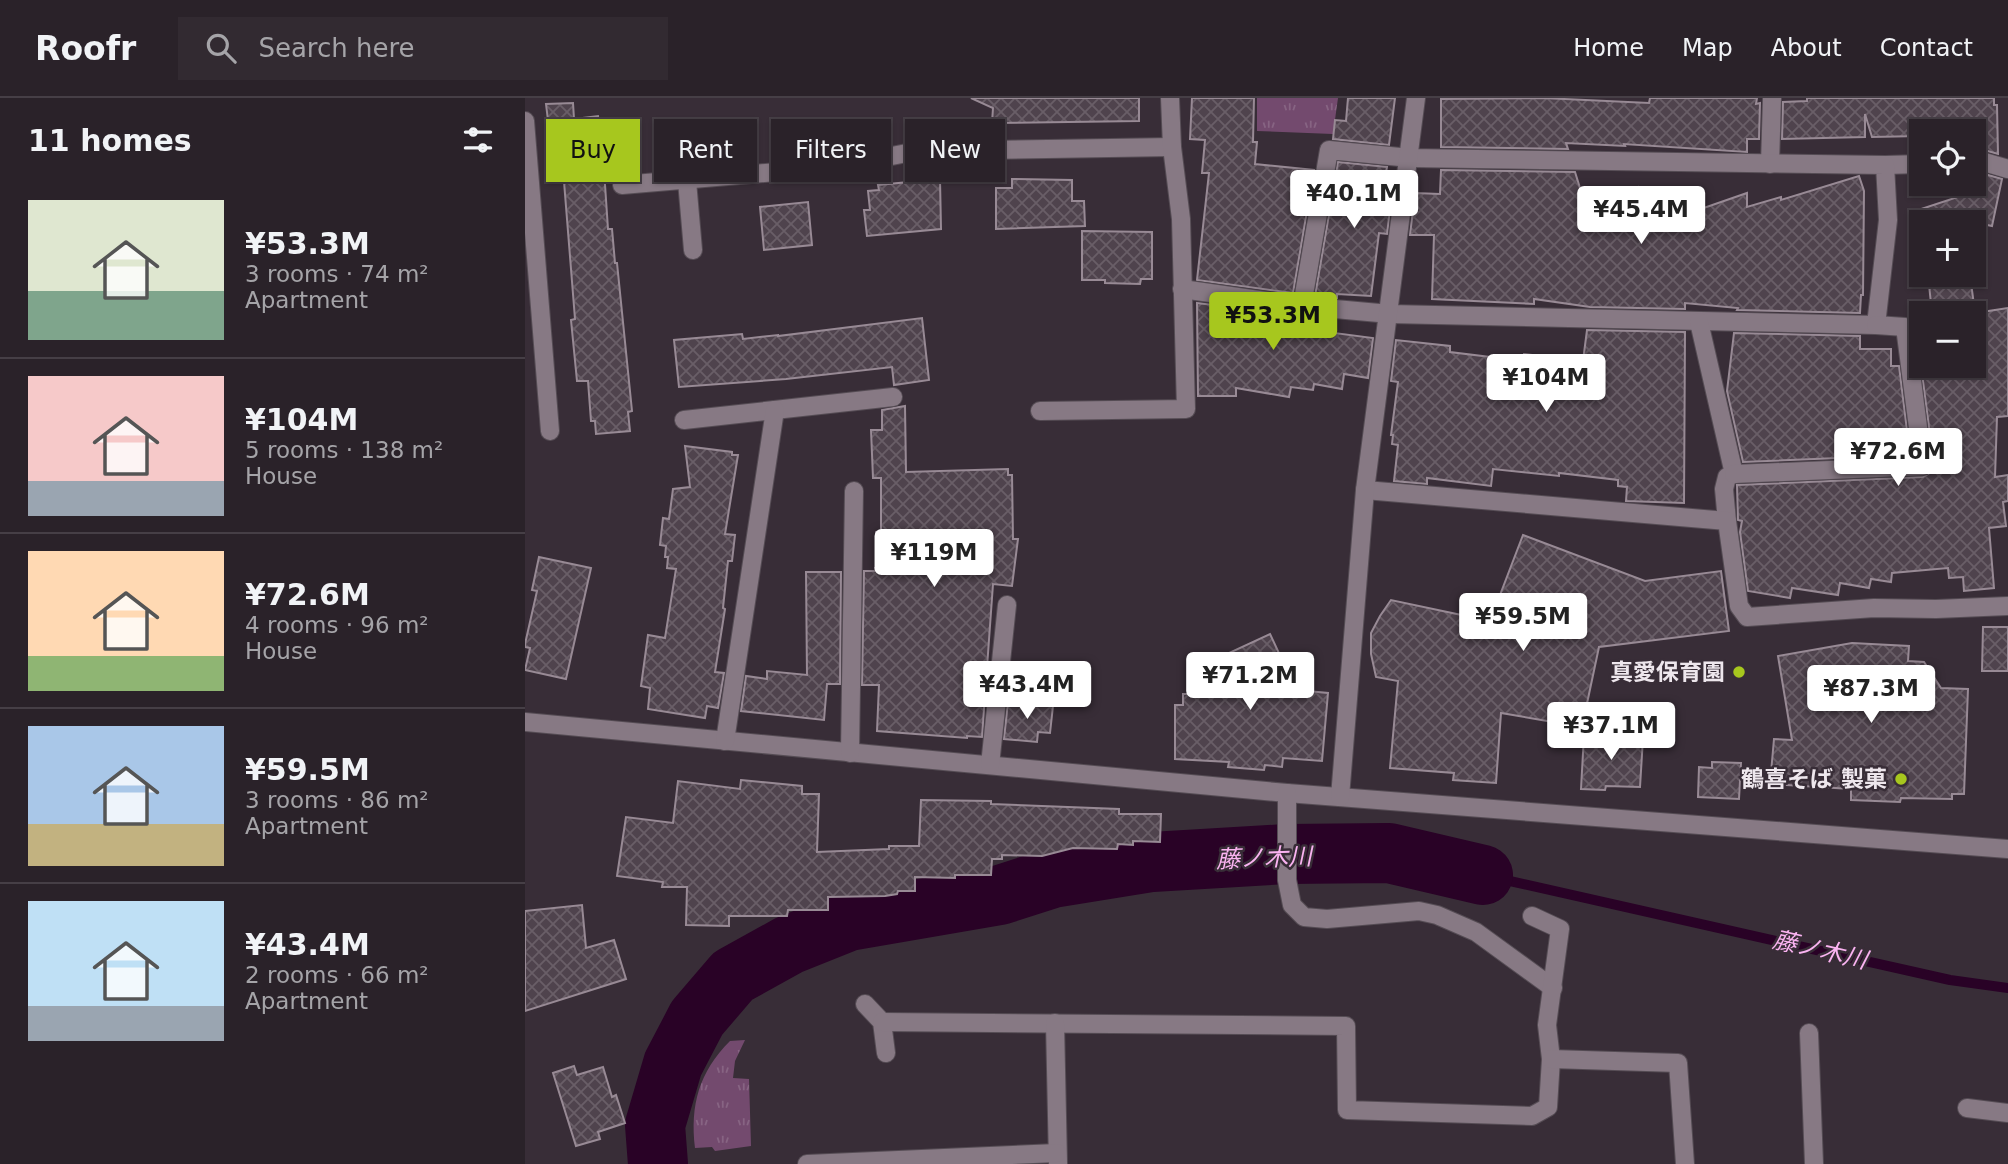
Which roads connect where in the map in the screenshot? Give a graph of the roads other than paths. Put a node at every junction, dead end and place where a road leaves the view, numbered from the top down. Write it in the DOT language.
graph roads {
  1 [pos="1170,98"];
  2 [pos="1416,98"];
  3 [pos="1772,98"];
  4 [pos="525,121"];
  5 [pos="1172,147"];
  6 [pos="1410,158"];
  7 [pos="1986,163"];
  8 [pos="1770,164"];
  9 [pos="1909,165"];
  10 [pos="1885,166"];
  11 [pos="2008,169"];
  12 [pos="757,174"];
  13 [pos="674,182"];
  14 [pos="687,182"];
  15 [pos="622,186"];
  16 [pos="693,250"];
  17 [pos="1182,289"];
  18 [pos="1302,306"];
  19 [pos="1390,314"];
  20 [pos="1699,322"];
  21 [pos="1876,325"];
  22 [pos="893,397"];
  23 [pos="775,411"];
  24 [pos="1040,411"];
  25 [pos="684,420"];
  26 [pos="550,431"];
  27 [pos="1734,474"];
  28 [pos="1365,490"];
  29 [pos="854,491"];
  30 [pos="1727,521"];
  31 [pos="1007,605"];
  32 [pos="2008,606"];
  33 [pos="525,722"];
  34 [pos="725,741"];
  35 [pos="850,752"];
  36 [pos="990,765"];
  37 [pos="1287,793"];
  38 [pos="1340,797"];
  39 [pos="2008,849"];
  40 [pos="1532,916"];
  41 [pos="1553,988"];
  42 [pos="865,1004"];
  43 [pos="882,1022"];
  44 [pos="1055,1023"];
  45 [pos="1809,1033"];
  46 [pos="885,1053"];
  47 [pos="1551,1059"];
  48 [pos="1967,1108"];
  49 [pos="2008,1113"];
  50 [pos="1058,1159"];
  51 [pos="807,1164"];
  52 [pos="1685,1164"];
  53 [pos="1814,1164"];
  1 -- 5 [label="street"];
  2 -- 6 [label="street"];
  3 -- 8 [label="street"];
  4 -- 26 [label="street"];
  5 -- 12 [label="street"];
  5 -- 17 [label="street"];
  6 -- 8 [label="street"];
  6 -- 18 [label="street"];
  6 -- 19 [label="street"];
  7 -- 11 [label="street"];
  8 -- 10 [label="street"];
  9 -- 10 [label="street"];
  10 -- 21 [label="street"];
  13 -- 15 [label="street"];
  14 -- 16 [label="street"];
  17 -- 18 [label="street"];
  17 -- 24 [label="street"];
  18 -- 19 [label="street"];
  19 -- 20 [label="street"];
  19 -- 28 [label="street"];
  20 -- 21 [label="street"];
  20 -- 27 [label="street"];
  21 -- 27 [label="street"];
  22 -- 23 [label="street"];
  23 -- 25 [label="street"];
  23 -- 34 [label="street"];
  27 -- 30 [label="street"];
  28 -- 30 [label="street"];
  28 -- 38 [label="street"];
  29 -- 35 [label="street"];
  30 -- 32 [label="street"];
  31 -- 36 [label="street"];
  33 -- 34 [label="street"];
  34 -- 35 [label="street"];
  35 -- 36 [label="street"];
  36 -- 37 [label="street"];
  37 -- 38 [label="street"];
  37 -- 41 [label="street"];
  38 -- 39 [label="street"];
  40 -- 41 [label="street"];
  41 -- 47 [label="street"];
  42 -- 43 [label="street"];
  43 -- 44 [label="street"];
  43 -- 46 [label="street"];
  44 -- 47 [label="street"];
  44 -- 50 [label="street"];
  45 -- 53 [label="street"];
  47 -- 52 [label="street"];
  48 -- 49 [label="street"];
  50 -- 51 [label="street"];
}
